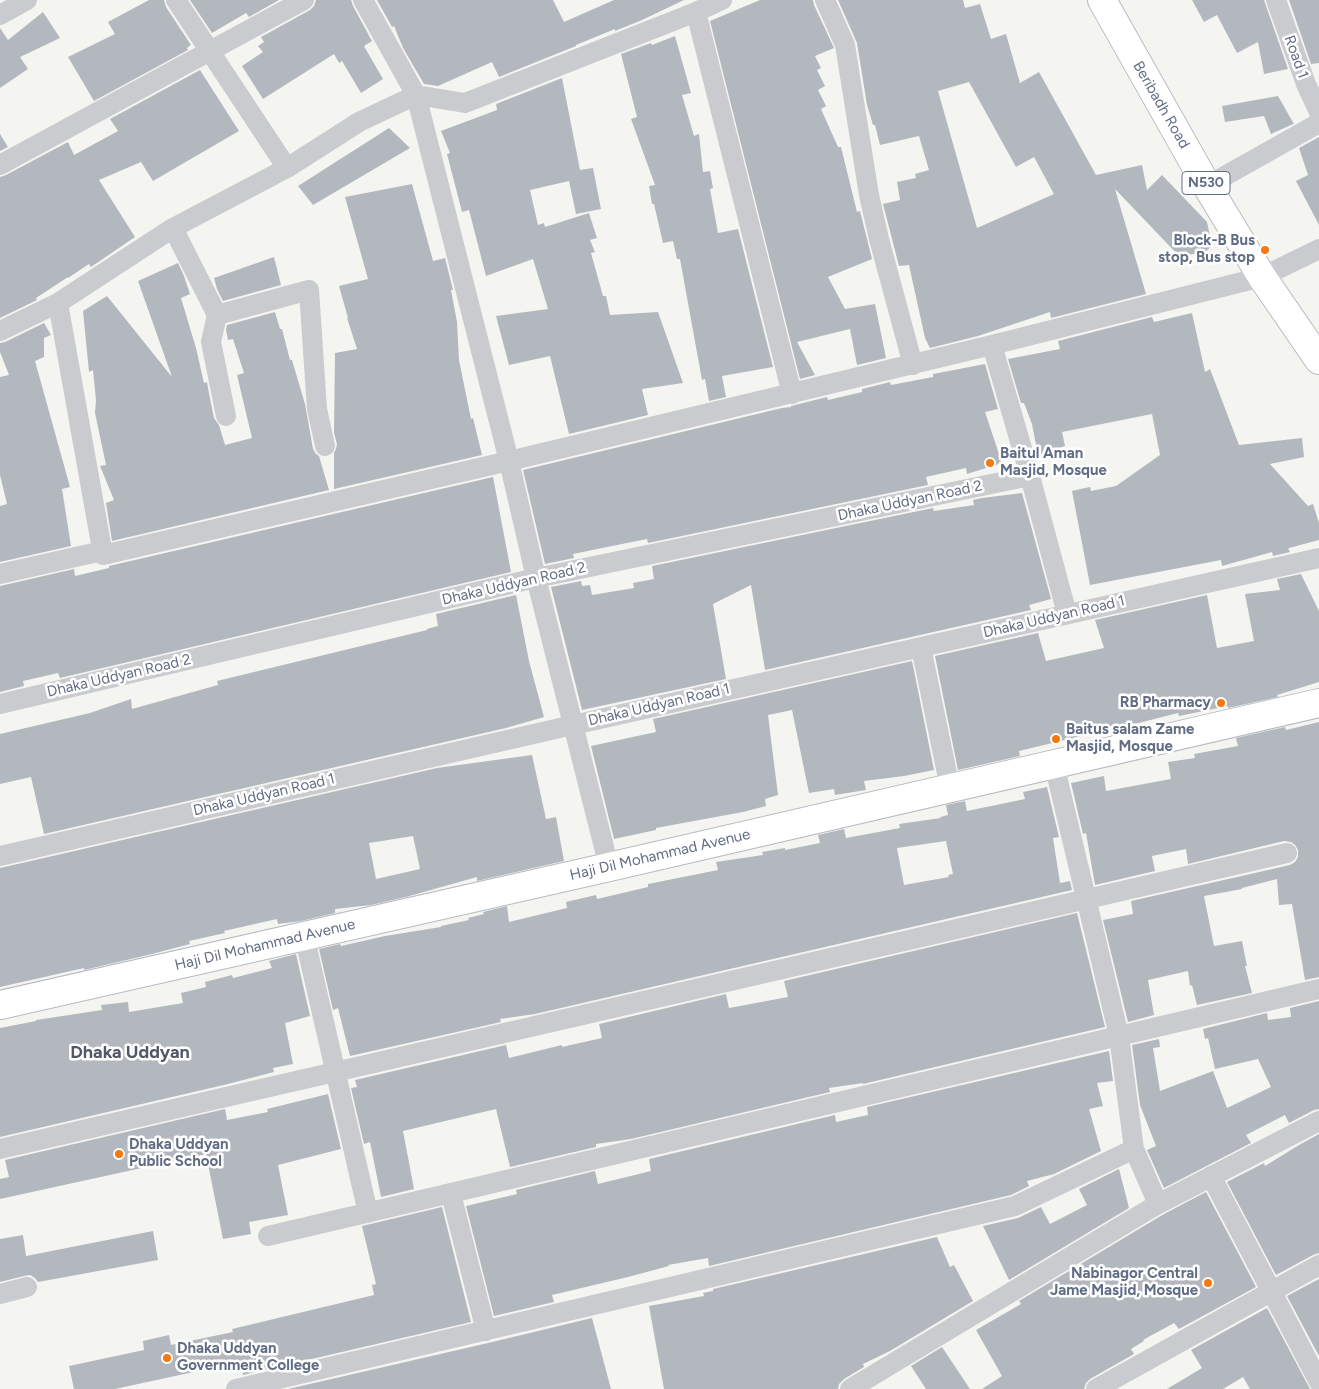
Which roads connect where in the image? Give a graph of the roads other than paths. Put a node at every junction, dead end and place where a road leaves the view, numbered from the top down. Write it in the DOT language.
graph roads {
  1 [pos="27,0"];
  2 [pos="176,0"];
  3 [pos="304,0"];
  4 [pos="363,0"];
  5 [pos="722,0"];
  6 [pos="825,0"];
  7 [pos="1102,0"];
  8 [pos="1276,0"];
  9 [pos="696,12"];
  10 [pos="0,15"];
  11 [pos="211,51"];
  12 [pos="416,95"];
  13 [pos="1319,112"];
  14 [pos="1319,123"];
  15 [pos="0,165"];
  16 [pos="287,168"];
  17 [pos="1207,186"];
  18 [pos="173,228"];
  19 [pos="1319,249"];
  20 [pos="1262,277"];
  21 [pos="58,303"];
  22 [pos="217,314"];
  23 [pos="0,331"];
  24 [pos="992,345"];
  25 [pos="1319,360"];
  26 [pos="913,365"];
  27 [pos="792,394"];
  28 [pos="226,416"];
  29 [pos="325,446"];
  30 [pos="509,461"];
  31 [pos="1030,476"];
  32 [pos="103,555"];
  33 [pos="1319,558"];
  34 [pos="0,574"];
  35 [pos="536,578"];
  36 [pos="1067,614"];
  37 [pos="921,647"];
  38 [pos="1319,703"];
  39 [pos="0,704"];
  40 [pos="573,725"];
  41 [pos="1054,764"];
  42 [pos="950,788"];
  43 [pos="1286,853"];
  44 [pos="0,856"];
  45 [pos="609,867"];
  46 [pos="1086,900"];
  47 [pos="304,935"];
  48 [pos="1319,989"];
  49 [pos="0,1005"];
  50 [pos="1118,1036"];
  51 [pos="336,1072"];
  52 [pos="1319,1121"];
  53 [pos="0,1149"];
  54 [pos="1134,1149"];
  55 [pos="1211,1176"];
  56 [pos="451,1194"];
  57 [pos="1158,1204"];
  58 [pos="368,1213"];
  59 [pos="268,1236"];
  60 [pos="1319,1265"];
  61 [pos="27,1287"];
  62 [pos="1271,1290"];
  63 [pos="0,1294"];
  64 [pos="486,1331"];
  65 [pos="1319,1382"];
  66 [pos="236,1389"];
  67 [pos="850,1389"];
  68 [pos="1096,1389"];
  1 -- 10 [label="street"];
  2 -- 11 [label="street"];
  3 -- 11 [label="street"];
  4 -- 12 [label="street"];
  5 -- 9 [label="street"];
  6 -- 26 [label="street"];
  7 -- 17 [label="main road, Beribadh Road / N530"];
  8 -- 13 [label="street, Road 1"];
  9 -- 12 [label="street"];
  9 -- 27 [label="street"];
  11 -- 15 [label="street"];
  11 -- 16 [label="street"];
  12 -- 16 [label="street"];
  12 -- 30 [label="street"];
  14 -- 17 [label="street"];
  16 -- 18 [label="street"];
  17 -- 20 [label="main road, Beribadh Road / N530"];
  18 -- 21 [label="street"];
  18 -- 22 [label="street"];
  19 -- 20 [label="street"];
  20 -- 24 [label="street"];
  20 -- 25 [label="main road, Beribadh Road / N530"];
  21 -- 23 [label="street"];
  21 -- 32 [label="street"];
  22 -- 28 [label="street"];
  22 -- 29 [label="street"];
  24 -- 26 [label="street"];
  24 -- 31 [label="street"];
  26 -- 27 [label="street"];
  27 -- 30 [label="street"];
  30 -- 32 [label="street"];
  30 -- 35 [label="street"];
  31 -- 35 [label="street, Dhaka Uddyan Road 2"];
  31 -- 36 [label="street"];
  32 -- 34 [label="street"];
  33 -- 36 [label="street, Dhaka Uddyan Road 1"];
  35 -- 39 [label="street, Dhaka Uddyan Road 2"];
  35 -- 40 [label="street"];
  36 -- 37 [label="street, Dhaka Uddyan Road 1"];
  37 -- 40 [label="street, Dhaka Uddyan Road 1"];
  37 -- 42 [label="street"];
  38 -- 41 [label="main road, Haji Dil Mohammad Avenue"];
  40 -- 44 [label="street, Dhaka Uddyan Road 1"];
  40 -- 45 [label="street"];
  41 -- 42 [label="main road, Haji Dil Mohammad Avenue"];
  41 -- 46 [label="street"];
  42 -- 45 [label="main road, Haji Dil Mohammad Avenue"];
  43 -- 46 [label="street"];
  45 -- 47 [label="main road, Haji Dil Mohammad Avenue"];
  46 -- 50 [label="street"];
  46 -- 51 [label="street"];
  47 -- 49 [label="main road, Haji Dil Mohammad Avenue"];
  47 -- 51 [label="street"];
  48 -- 50 [label="street"];
  50 -- 54 [label="street"];
  50 -- 56 [label="street"];
  51 -- 53 [label="street"];
  51 -- 58 [label="street"];
  52 -- 55 [label="street"];
  54 -- 57 [label="street"];
  54 -- 64 [label="street"];
  55 -- 57 [label="street"];
  55 -- 62 [label="street"];
  56 -- 58 [label="street"];
  56 -- 64 [label="street"];
  57 -- 67 [label="street"];
  58 -- 59 [label="street"];
  60 -- 62 [label="street"];
  61 -- 63 [label="street"];
  62 -- 65 [label="street"];
  62 -- 68 [label="street"];
  64 -- 66 [label="street"];
}
